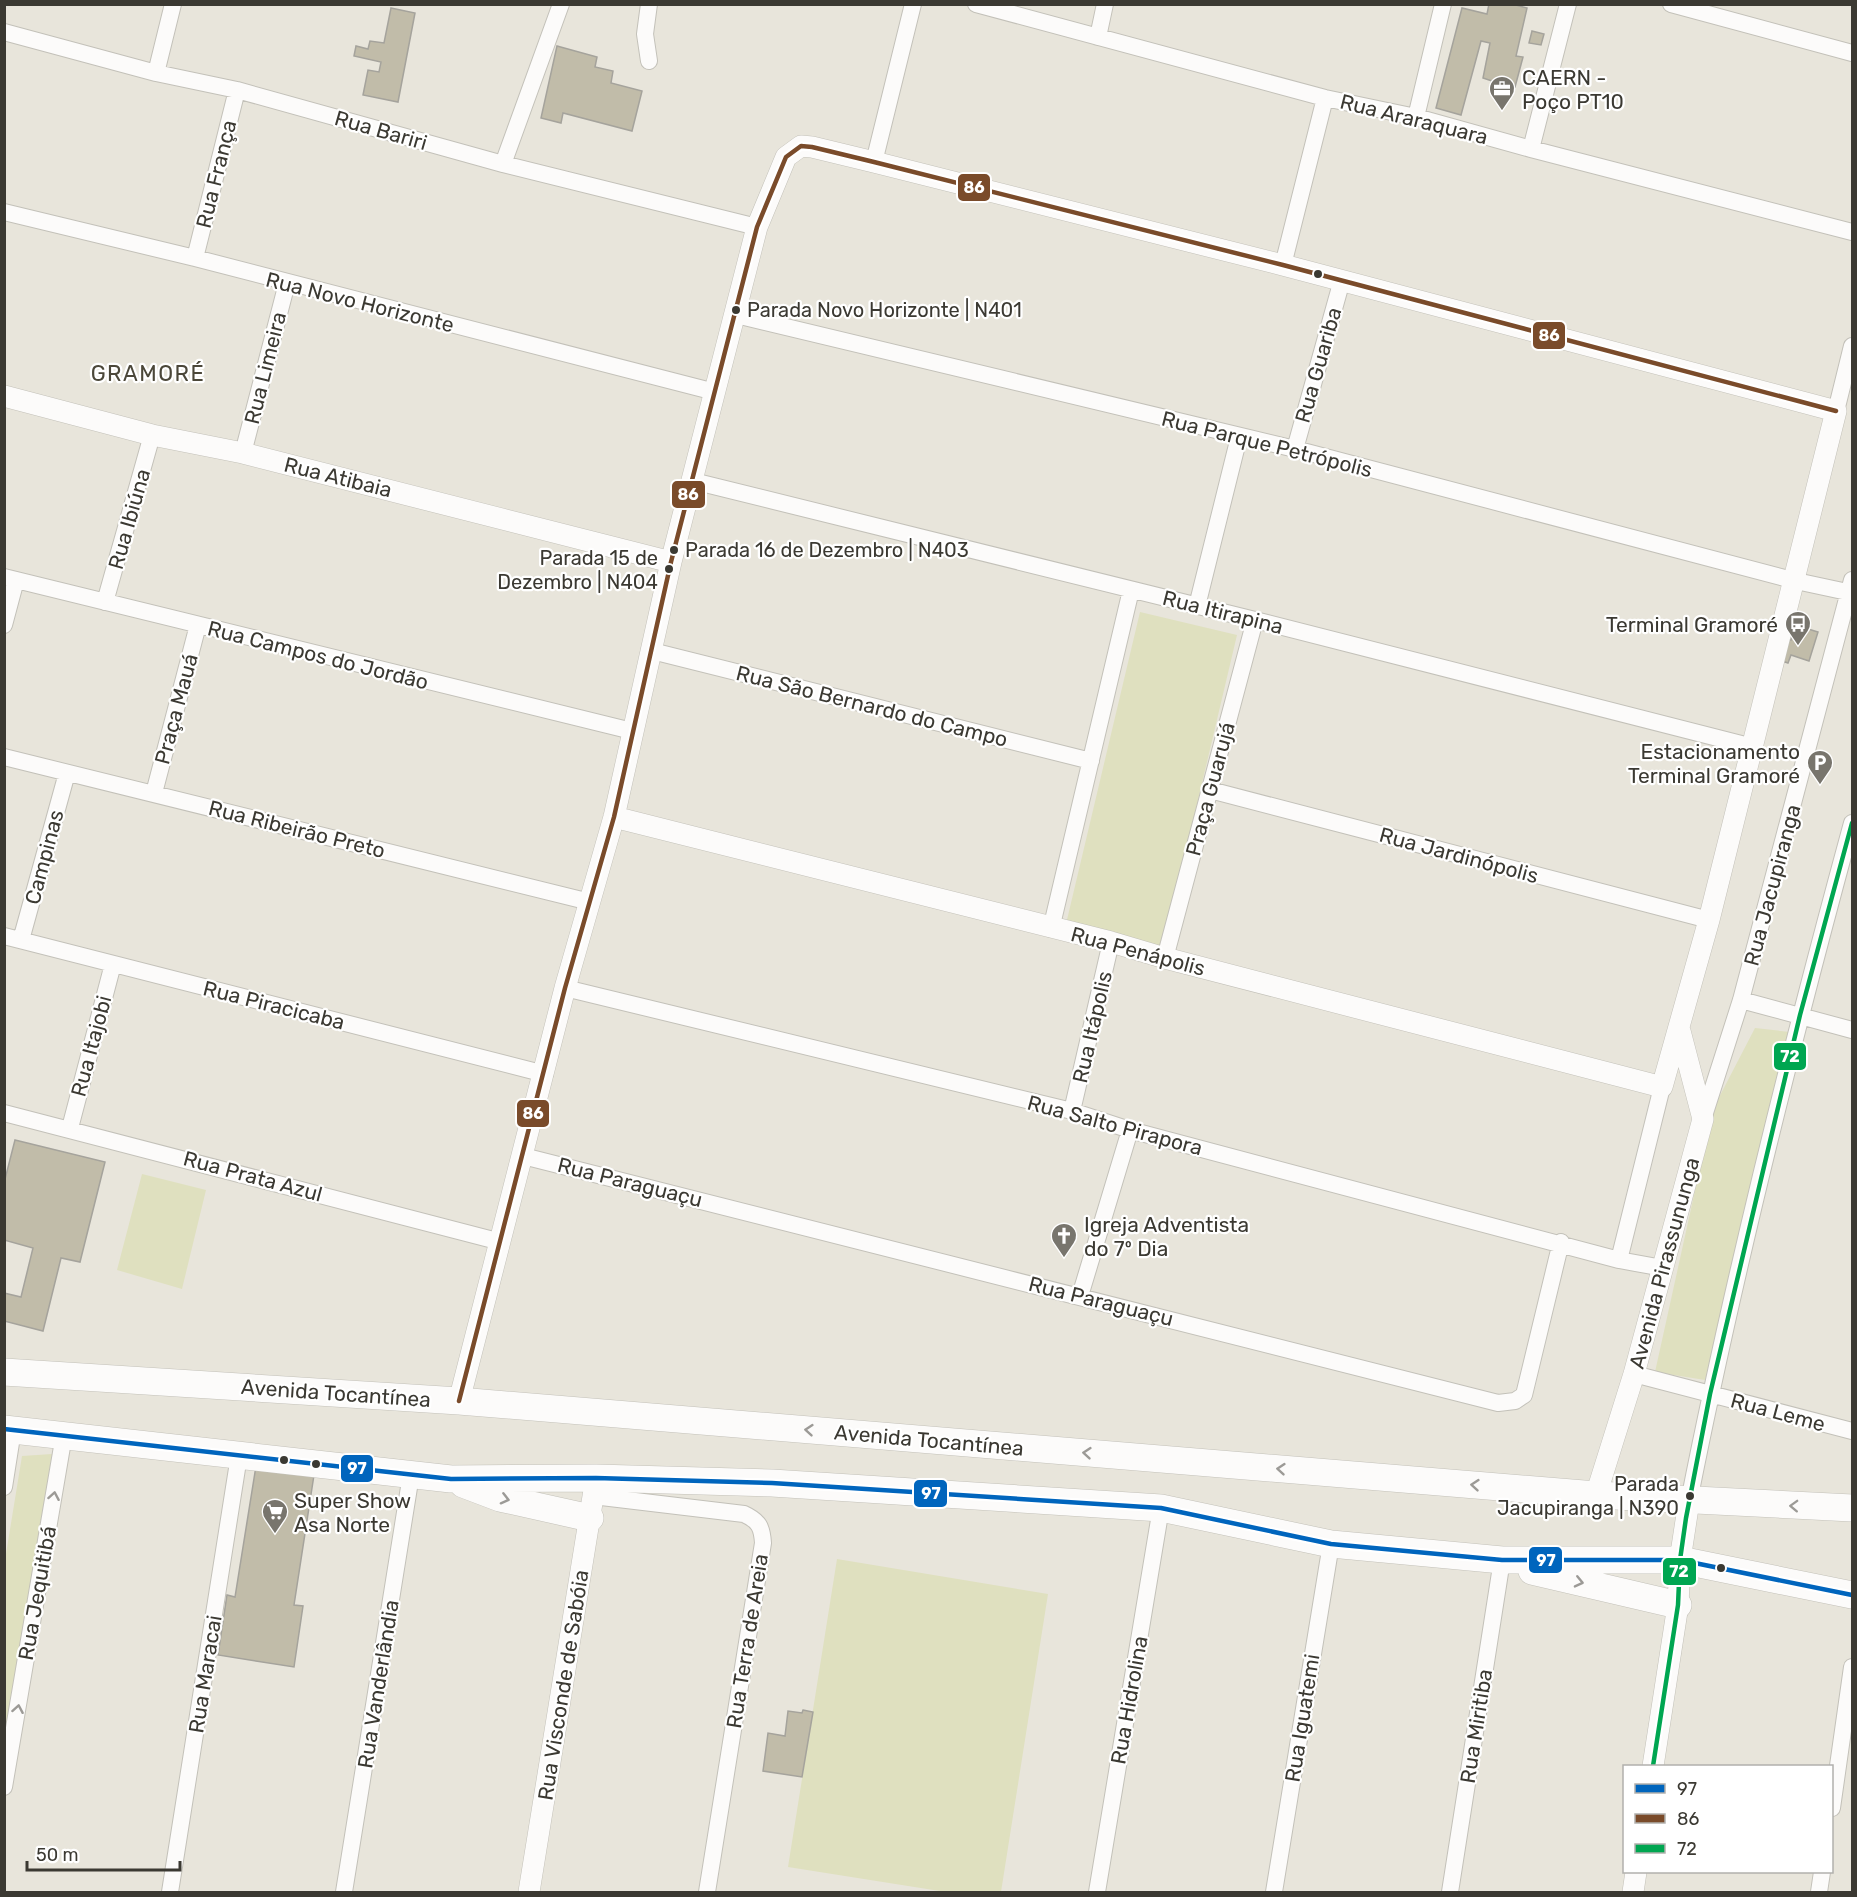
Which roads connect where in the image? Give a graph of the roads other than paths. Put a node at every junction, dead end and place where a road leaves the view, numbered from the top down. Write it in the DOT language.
graph roads {
  1 [pos="173,4"];
  2 [pos="561,4"];
  3 [pos="649,4"];
  4 [pos="913,4"];
  5 [pos="976,4"];
  6 [pos="1105,4"];
  7 [pos="1443,4"];
  8 [pos="1568,4"];
  9 [pos="1671,4"];
  10 [pos="4,32"];
  11 [pos="1098,37"];
  12 [pos="1852,53"];
  13 [pos="649,62"];
  14 [pos="156,73"];
  15 [pos="237,90"];
  16 [pos="1325,98"];
  17 [pos="1416,117"];
  18 [pos="1531,149"];
  19 [pos="874,162"];
  20 [pos="503,164"];
  21 [pos="4,212"];
  22 [pos="757,227"];
  23 [pos="1852,232"];
  24 [pos="195,258"];
  25 [pos="1283,265"];
  26 [pos="1342,280"];
  27 [pos="286,283"];
  28 [pos="736,315"];
  29 [pos="1852,346"];
  30 [pos="716,392"];
  31 [pos="4,396"];
  32 [pos="1836,411"];
  33 [pos="152,435"];
  34 [pos="1239,437"];
  35 [pos="1295,449"];
  36 [pos="243,453"];
  37 [pos="693,481"];
  38 [pos="671,562"];
  39 [pos="10,578"];
  40 [pos="1796,581"];
  41 [pos="1851,588"];
  42 [pos="1131,590"];
  43 [pos="105,602"];
  44 [pos="1197,606"];
  45 [pos="1255,620"];
  46 [pos="4,625"];
  47 [pos="198,625"];
  48 [pos="652,651"];
  49 [pos="632,731"];
  50 [pos="1753,747"];
  51 [pos="4,757"];
  52 [pos="1091,761"];
  53 [pos="67,773"];
  54 [pos="1210,790"];
  55 [pos="154,793"];
  56 [pos="614,816"];
  57 [pos="1852,823"];
  58 [pos="590,902"];
  59 [pos="1709,920"];
  60 [pos="1051,929"];
  61 [pos="13,938"];
  62 [pos="1111,942"];
  63 [pos="1165,958"];
  64 [pos="113,964"];
  65 [pos="565,988"];
  66 [pos="1741,1000"];
  67 [pos="1800,1015"];
  68 [pos="1680,1029"];
  69 [pos="1852,1030"];
  70 [pos="545,1074"];
  71 [pos="1662,1087"];
  72 [pos="1072,1111"];
  73 [pos="4,1113"];
  74 [pos="1703,1119"];
  75 [pos="70,1128"];
  76 [pos="1130,1130"];
  77 [pos="523,1156"];
  78 [pos="501,1242"];
  79 [pos="1561,1242"];
  80 [pos="1619,1260"];
  81 [pos="1663,1268"];
  82 [pos="1080,1296"];
  83 [pos="4,1372"];
  84 [pos="1634,1374"];
  85 [pos="1710,1394"];
  86 [pos="459,1401"];
  87 [pos="9,1429"];
  88 [pos="1852,1431"];
  89 [pos="64,1435"];
  90 [pos="239,1456"];
  91 [pos="411,1475"];
  92 [pos="451,1479"];
  93 [pos="4,1487"];
  94 [pos="1596,1495"];
  95 [pos="593,1497"];
  96 [pos="1689,1501"];
  97 [pos="1161,1508"];
  98 [pos="1852,1508"];
  99 [pos="1330,1544"];
  100 [pos="1502,1560"];
  101 [pos="1680,1560"];
  102 [pos="1852,1595"];
  103 [pos="1678,1605"];
  104 [pos="1852,1667"];
  105 [pos="1653,1765"];
  106 [pos="4,1787"];
  107 [pos="1833,1801"];
  108 [pos="1636,1873"];
  109 [pos="1822,1873"];
  110 [pos="170,1893"];
  111 [pos="344,1893"];
  112 [pos="529,1893"];
  113 [pos="707,1893"];
  114 [pos="1097,1893"];
  115 [pos="1274,1893"];
  116 [pos="1450,1893"];
  117 [pos="1633,1893"];
  118 [pos="1819,1893"];
  1 -- 14 [label="street"];
  2 -- 20 [label="street"];
  3 -- 13 [label="street"];
  4 -- 19 [label="street"];
  5 -- 11 [label="street, Rua Araraquara"];
  6 -- 11 [label="street"];
  7 -- 17 [label="street"];
  8 -- 18 [label="street"];
  9 -- 12 [label="street"];
  10 -- 14 [label="street, Rua Bariri"];
  11 -- 16 [label="street, Rua Araraquara"];
  14 -- 15 [label="street, Rua Bariri"];
  15 -- 20 [label="street, Rua Bariri"];
  15 -- 24 [label="street, Rua França"];
  16 -- 17 [label="street, Rua Araraquara"];
  16 -- 25 [label="street"];
  17 -- 18 [label="street, Rua Araraquara"];
  18 -- 23 [label="street, Rua Araraquara"];
  19 -- 22 [label="street"];
  19 -- 25 [label="street"];
  20 -- 22 [label="street, Rua Bariri"];
  21 -- 24 [label="street, Rua Novo Horizonte"];
  22 -- 28 [label="street"];
  24 -- 27 [label="street, Rua Novo Horizonte"];
  25 -- 26 [label="street"];
  26 -- 32 [label="street"];
  26 -- 35 [label="street, Rua Guariba"];
  27 -- 30 [label="street, Rua Novo Horizonte"];
  27 -- 36 [label="street, Rua Limeira"];
  28 -- 30 [label="street"];
  28 -- 34 [label="street, Rua Parque Petrópolis"];
  29 -- 32 [label="street, Avenida Pirassununga"];
  30 -- 37 [label="street"];
  31 -- 33 [label="street, Rua Atibaia"];
  32 -- 40 [label="street, Avenida Pirassununga"];
  33 -- 36 [label="street, Rua Atibaia"];
  33 -- 43 [label="street, Rua Ibiúna"];
  34 -- 35 [label="street, Rua Parque Petrópolis"];
  34 -- 44 [label="street"];
  35 -- 40 [label="street, Rua Parque Petrópolis"];
  36 -- 38 [label="street, Rua Atibaia"];
  37 -- 38 [label="street"];
  37 -- 42 [label="street, Rua Itirapina"];
  38 -- 48 [label="street"];
  39 -- 43 [label="street, Rua Campos do Jordão"];
  39 -- 46 [label="street"];
  40 -- 41 [label="street, Rua Parque Petrópolis"];
  40 -- 50 [label="street, Avenida Pirassununga"];
  41 -- 66 [label="street, Rua Jacupiranga"];
  42 -- 44 [label="street, Rua Itirapina"];
  42 -- 52 [label="street"];
  43 -- 47 [label="street, Rua Campos do Jordão"];
  44 -- 45 [label="street, Rua Itirapina"];
  45 -- 50 [label="street, Rua Itirapina"];
  45 -- 54 [label="street, Praça Guarujá"];
  47 -- 49 [label="street, Rua Campos do Jordão"];
  47 -- 55 [label="street, Praça Mauá"];
  48 -- 49 [label="street"];
  48 -- 52 [label="street, Rua São Bernardo do Campo"];
  49 -- 56 [label="street"];
  50 -- 59 [label="street, Avenida Pirassununga"];
  51 -- 53 [label="street, Rua Ribeirão Preto"];
  52 -- 60 [label="street"];
  53 -- 55 [label="street, Rua Ribeirão Preto"];
  53 -- 61 [label="street, Campinas"];
  54 -- 59 [label="street, Rua Jardinópolis"];
  54 -- 63 [label="street, Praça Guarujá"];
  55 -- 58 [label="street, Rua Ribeirão Preto"];
  56 -- 58 [label="street"];
  56 -- 60 [label="street, Rua Penápolis"];
  57 -- 67 [label="street"];
  58 -- 65 [label="street"];
  59 -- 68 [label="street, Avenida Pirassununga"];
  60 -- 62 [label="street, Rua Penápolis"];
  61 -- 64 [label="street, Rua Piracicaba"];
  62 -- 63 [label="street, Rua Penápolis"];
  62 -- 72 [label="street, Rua Itápolis"];
  63 -- 71 [label="street, Rua Penápolis"];
  64 -- 70 [label="street, Rua Piracicaba"];
  64 -- 75 [label="street, Rua Itajobi"];
  65 -- 70 [label="street"];
  65 -- 72 [label="street, Rua Salto Pirapora"];
  66 -- 67 [label="street"];
  66 -- 74 [label="street, Rua Jacupiranga"];
  67 -- 69 [label="street"];
  67 -- 85 [label="street"];
  68 -- 71 [label="street, Avenida Pirassununga"];
  68 -- 74 [label="street, Avenida Pirassununga"];
  70 -- 77 [label="street"];
  71 -- 80 [label="street, Avenida Pirassununga"];
  72 -- 76 [label="street, Rua Salto Pirapora"];
  73 -- 75 [label="street, Rua Prata Azul"];
  74 -- 81 [label="street, Avenida Pirassununga"];
  75 -- 78 [label="street, Rua Prata Azul"];
  76 -- 79 [label="street, Rua Salto Pirapora"];
  76 -- 82 [label="street"];
  77 -- 78 [label="street"];
  77 -- 82 [label="street, Rua Paraguaçu"];
  78 -- 86 [label="street"];
  79 -- 80 [label="street, Rua Salto Pirapora"];
  79 -- 82 [label="street, Rua Paraguaçu"];
  80 -- 81 [label="street, Rua Salto Pirapora"];
  81 -- 84 [label="street, Avenida Pirassununga"];
  83 -- 86 [label="main road, Avenida Tocantínea"];
  84 -- 85 [label="street, Rua Leme"];
  84 -- 94 [label="street, Avenida Pirassununga"];
  85 -- 88 [label="street, Rua Leme"];
  85 -- 96 [label="street"];
  94 -- 86 [label="main road, Avenida Tocantínea, one-way"];
  87 -- 89 [label="main road"];
  87 -- 93 [label="street"];
  89 -- 90 [label="main road"];
  106 -- 89 [label="street, Rua Jequitibá, one-way"];
  90 -- 91 [label="main road"];
  90 -- 110 [label="street, Rua Maracai"];
  91 -- 92 [label="main road"];
  91 -- 111 [label="street, Rua Vanderlândia"];
  92 -- 95 [label="main road"];
  92 -- 95 [label="main road, one-way"];
  94 -- 96 [label="main road, Avenida Tocantínea"];
  95 -- 97 [label="main road"];
  95 -- 112 [label="street, Rua Visconde de Sabóia"];
  95 -- 113 [label="street, Rua Terra de Areia"];
  98 -- 96 [label="main road, Avenida Tocantínea, one-way"];
  96 -- 101 [label="street"];
  97 -- 99 [label="main road"];
  97 -- 114 [label="street, Rua Hidrolina"];
  99 -- 100 [label="main road"];
  99 -- 115 [label="street, Rua Iguatemi"];
  100 -- 101 [label="main road"];
  100 -- 103 [label="main road, one-way"];
  100 -- 116 [label="street, Rua Miritiba"];
  101 -- 102 [label="main road"];
  101 -- 103 [label="street"];
  103 -- 105 [label="street"];
  104 -- 107 [label="street"];
  108 -- 117 [label="street"];
  109 -- 118 [label="street"];
}
